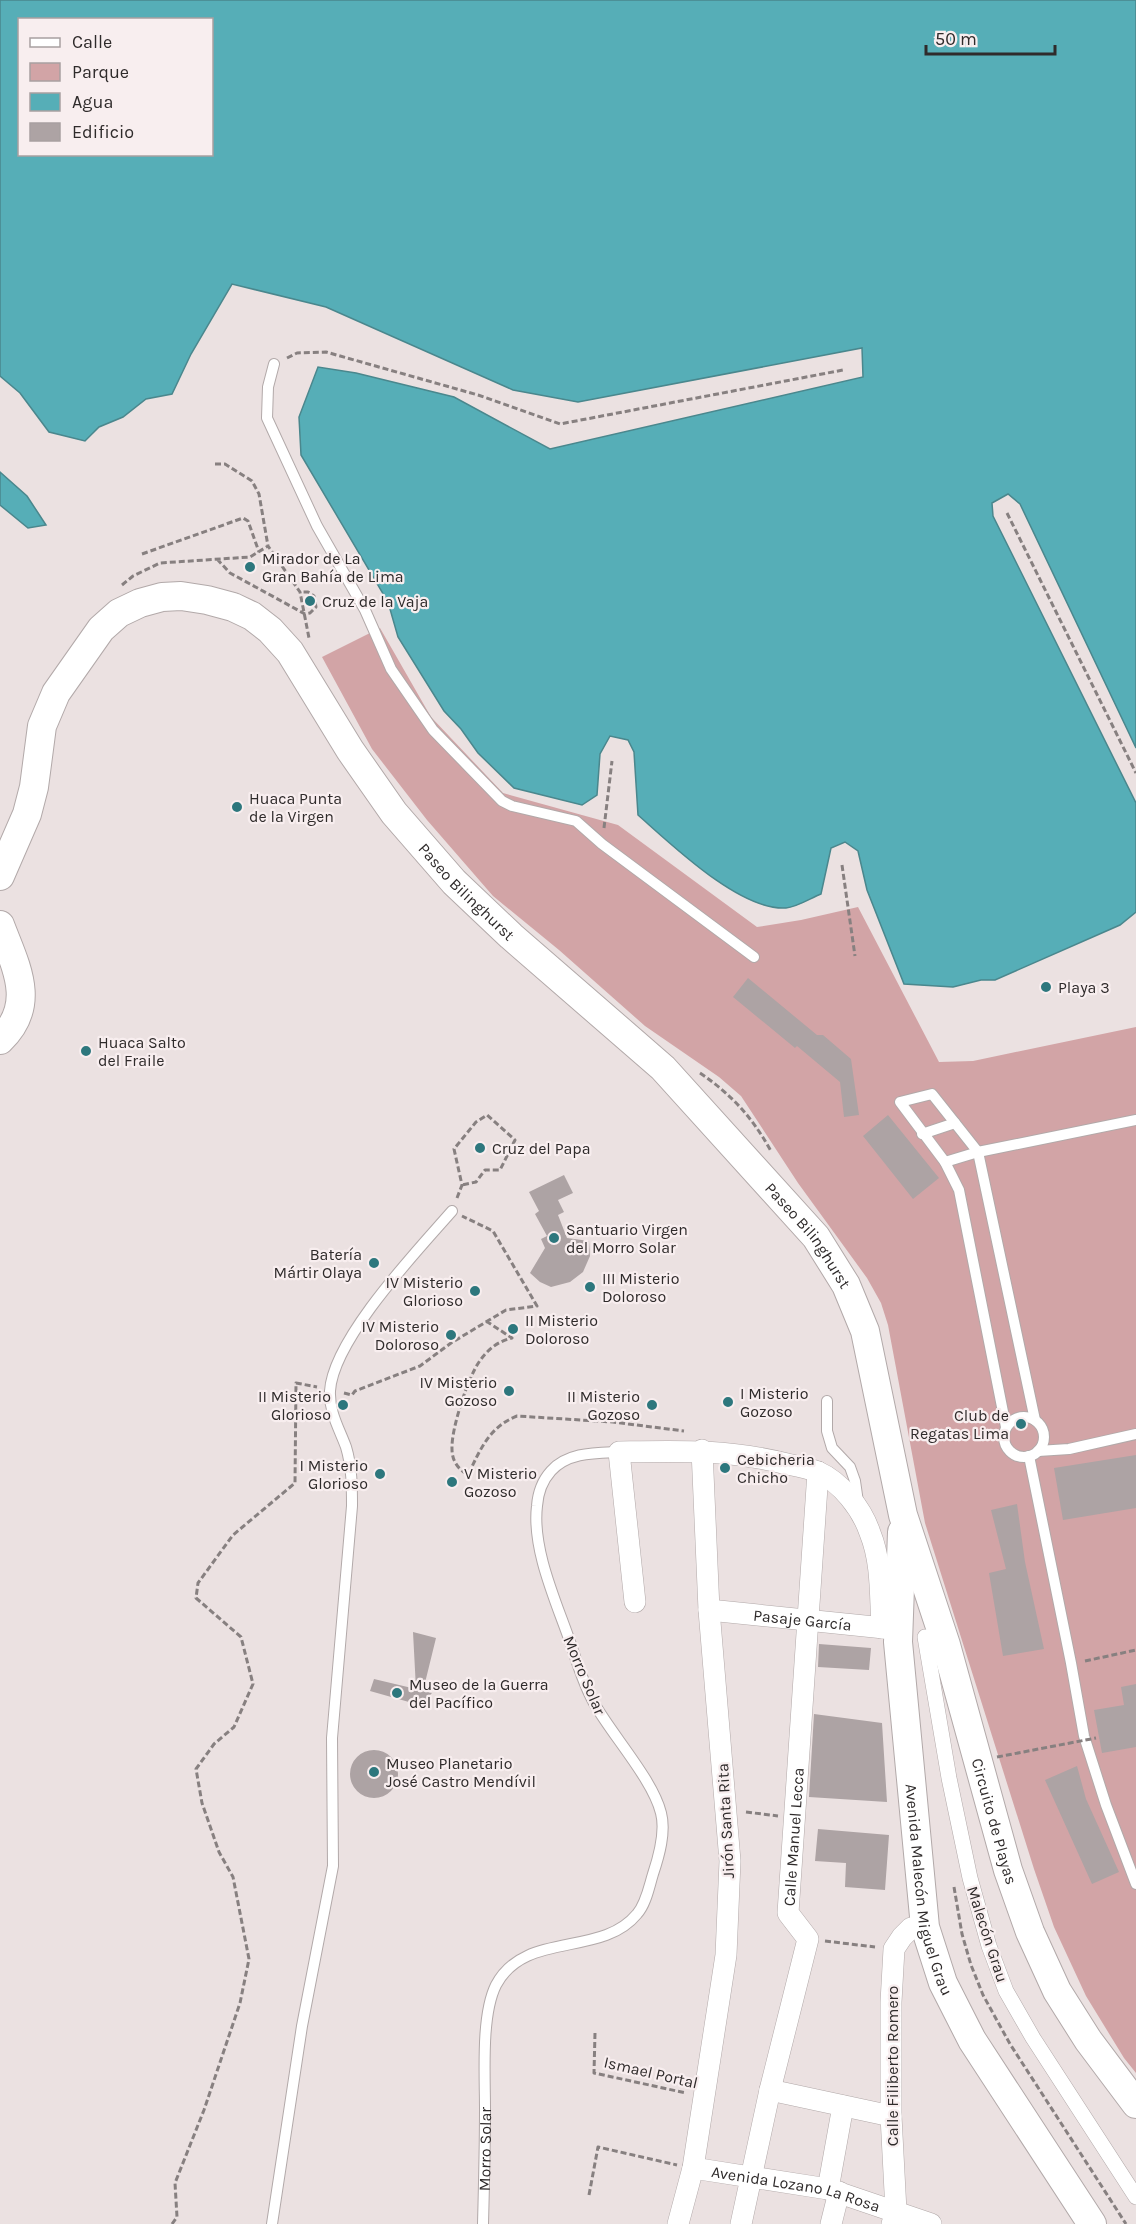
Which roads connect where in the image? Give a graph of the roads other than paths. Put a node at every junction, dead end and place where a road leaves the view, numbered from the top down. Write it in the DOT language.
graph roads {
  1 [pos="274,364"];
  2 [pos="0,876"];
  3 [pos="0,924"];
  4 [pos="754,957"];
  5 [pos="0,1040"];
  6 [pos="1136,1119"];
  7 [pos="955,1123"];
  8 [pos="922,1134"];
  9 [pos="978,1152"];
  10 [pos="945,1162"];
  11 [pos="452,1211"];
  12 [pos="827,1401"];
  13 [pos="1035,1420"];
  14 [pos="1006,1427"];
  15 [pos="1136,1434"];
  16 [pos="698,1442"];
  17 [pos="619,1452"];
  18 [pos="1033,1454"];
  19 [pos="818,1472"];
  20 [pos="860,1511"];
  21 [pos="903,1515"];
  22 [pos="635,1602"];
  23 [pos="709,1610"];
  24 [pos="808,1620"];
  25 [pos="931,1628"];
  26 [pos="890,1629"];
  27 [pos="1136,1884"];
  28 [pos="925,1927"];
  29 [pos="770,2090"];
  30 [pos="1136,2104"];
  31 [pos="843,2106"];
  32 [pos="891,2116"];
  33 [pos="693,2168"];
  34 [pos="750,2177"];
  35 [pos="834,2191"];
  36 [pos="1136,2197"];
  37 [pos="894,2217"];
  38 [pos="272,2224"];
  39 [pos="483,2224"];
  40 [pos="678,2224"];
  41 [pos="741,2224"];
  42 [pos="831,2224"];
  43 [pos="931,2224"];
  44 [pos="1092,2224"];
  1 -- 4 [label="lane"];
  2 -- 21 [label="main road, Paseo Bilinghurst"];
  3 -- 5 [label="main road"];
  6 -- 9 [label="lane"];
  7 -- 8 [label="lane"];
  7 -- 8 [label="lane"];
  7 -- 9 [label="lane"];
  8 -- 10 [label="lane"];
  9 -- 10 [label="lane"];
  9 -- 13 [label="lane"];
  10 -- 14 [label="lane"];
  11 -- 38 [label="lane"];
  12 -- 20 [label="lane"];
  13 -- 14 [label="lane"];
  13 -- 18 [label="lane"];
  14 -- 18 [label="lane"];
  15 -- 18 [label="lane"];
  16 -- 17 [label="street, Morro Solar"];
  16 -- 19 [label="street, Morro Solar"];
  16 -- 23 [label="street, Jirón Santa Rita"];
  17 -- 22 [label="street"];
  17 -- 39 [label="lane, Morro Solar"];
  18 -- 27 [label="lane"];
  19 -- 20 [label="street, Morro Solar"];
  19 -- 24 [label="street, Calle Manuel Lecca"];
  20 -- 26 [label="street, Morro Solar"];
  21 -- 25 [label="main road, Circuito de Playas"];
  21 -- 26 [label="main road, Avenida Malecón Miguel Grau"];
  23 -- 24 [label="street, Pasaje García"];
  23 -- 33 [label="street, Jirón Santa Rita"];
  24 -- 26 [label="street, Pasaje García"];
  24 -- 29 [label="street, Calle Manuel Lecca"];
  25 -- 26 [label="main road"];
  25 -- 30 [label="main road, Circuito de Playas"];
  25 -- 36 [label="street, Malecón Grau"];
  26 -- 28 [label="main road, Avenida Malecón Miguel Grau"];
  28 -- 32 [label="street, Calle Filiberto Romero"];
  28 -- 44 [label="main road, Avenida Malecón Miguel Grau"];
  29 -- 31 [label="street"];
  29 -- 34 [label="street"];
  31 -- 32 [label="street"];
  31 -- 35 [label="street"];
  32 -- 37 [label="street, Calle Filiberto Romero"];
  33 -- 34 [label="street, Avenida Lozano La Rosa"];
  33 -- 40 [label="street, Jirón Santa Rita"];
  34 -- 35 [label="street, Avenida Lozano La Rosa"];
  34 -- 41 [label="street"];
  35 -- 37 [label="street, Avenida Lozano La Rosa"];
  35 -- 42 [label="street"];
  37 -- 43 [label="street, Avenida Lozano La Rosa"];
}
